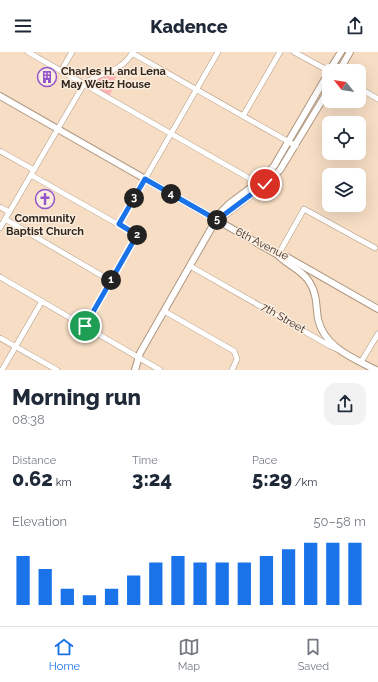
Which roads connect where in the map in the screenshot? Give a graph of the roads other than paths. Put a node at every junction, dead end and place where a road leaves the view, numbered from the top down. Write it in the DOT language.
graph roads {
  1 [pos="28,52"];
  2 [pos="72,52"];
  3 [pos="133,52"];
  4 [pos="218,52"];
  5 [pos="280,52"];
  6 [pos="294,52"];
  7 [pos="341,52"];
  8 [pos="350,52"];
  9 [pos="333,64"];
  10 [pos="343,64"];
  11 [pos="322,67"];
  12 [pos="61,71"];
  13 [pos="322,83"];
  14 [pos="84,84"];
  15 [pos="196,89"];
  16 [pos="366,92"];
  17 [pos="0,96"];
  18 [pos="378,99"];
  19 [pos="322,101"];
  20 [pos="243,116"];
  21 [pos="58,130"];
  22 [pos="171,134"];
  23 [pos="289,142"];
  24 [pos="296,146"];
  25 [pos="0,151"];
  26 [pos="32,172"];
  27 [pos="145,179"];
  28 [pos="257,186"];
  29 [pos="0,207"];
  30 [pos="9,212"];
  31 [pos="5,219"];
  32 [pos="217,220"];
  33 [pos="119,224"];
  34 [pos="0,228"];
  35 [pos="376,249"];
  36 [pos="278,255"];
  37 [pos="190,266"];
  38 [pos="0,277"];
  39 [pos="111,280"];
  40 [pos="42,301"];
  41 [pos="378,309"];
  42 [pos="164,311"];
  43 [pos="85,326"];
  44 [pos="378,334"];
  45 [pos="0,338"];
  46 [pos="16,347"];
  47 [pos="337,349"];
  48 [pos="138,356"];
  49 [pos="361,362"];
  50 [pos="157,369"];
  51 [pos="2,370"];
  52 [pos="57,370"];
  53 [pos="135,370"];
  54 [pos="232,370"];
  55 [pos="376,370"];
  1 -- 12 [label="street"];
  2 -- 12 [label="street"];
  3 -- 14 [label="street"];
  3 -- 15 [label="street"];
  4 -- 15 [label="street"];
  5 -- 20 [label="street"];
  6 -- 11 [label="street"];
  7 -- 9 [label="main road"];
  8 -- 10 [label="main road"];
  12 -- 14 [label="street"];
  13 -- 23 [label="main road"];
  14 -- 21 [label="street"];
  14 -- 22 [label="street"];
  15 -- 20 [label="street"];
  15 -- 22 [label="street"];
  16 -- 18 [label="street"];
  17 -- 21 [label="main road, 6th Avenue"];
  19 -- 24 [label="main road"];
  20 -- 23 [label="street"];
  21 -- 26 [label="street"];
  21 -- 27 [label="main road, 6th Avenue"];
  22 -- 27 [label="street"];
  22 -- 28 [label="street"];
  23 -- 24 [label="street"];
  23 -- 28 [label="main road"];
  24 -- 28 [label="main road"];
  25 -- 26 [label="street"];
  26 -- 30 [label="street"];
  26 -- 33 [label="street"];
  27 -- 32 [label="main road, 6th Avenue"];
  27 -- 33 [label="street"];
  28 -- 32 [label="main road"];
  29 -- 30 [label="street"];
  30 -- 31 [label="street"];
  31 -- 34 [label="street"];
  31 -- 39 [label="street"];
  32 -- 36 [label="main road, 6th Avenue"];
  32 -- 37 [label="main road"];
  33 -- 39 [label="street"];
  35 -- 36 [label="street"];
  36 -- 41 [label="main road, 6th Avenue"];
  36 -- 47 [label="main road"];
  37 -- 42 [label="main road"];
  37 -- 47 [label="street, 7th Street"];
  38 -- 40 [label="street"];
  39 -- 43 [label="street"];
  40 -- 43 [label="street"];
  40 -- 46 [label="street"];
  42 -- 48 [label="main road"];
  42 -- 54 [label="street"];
  43 -- 48 [label="street"];
  44 -- 49 [label="street"];
  45 -- 46 [label="street"];
  46 -- 51 [label="street"];
  46 -- 52 [label="street"];
  47 -- 49 [label="main road, 7th Street"];
  48 -- 50 [label="street"];
  48 -- 53 [label="main road"];
  49 -- 55 [label="main road, 7th Street"];
}
